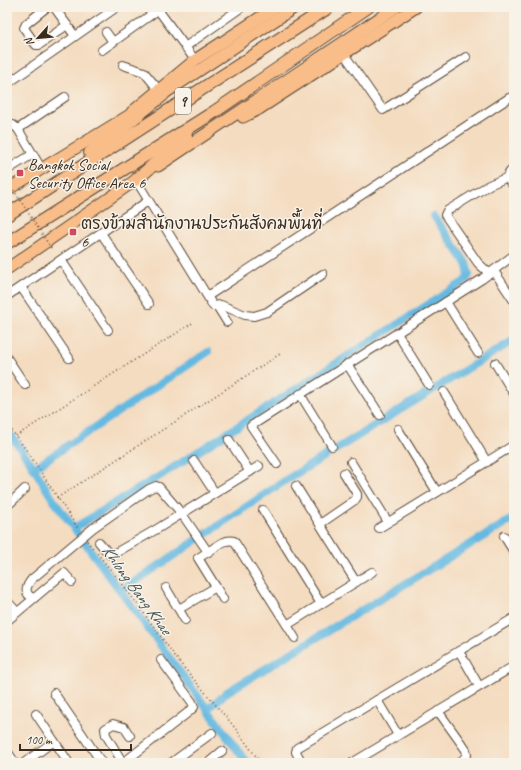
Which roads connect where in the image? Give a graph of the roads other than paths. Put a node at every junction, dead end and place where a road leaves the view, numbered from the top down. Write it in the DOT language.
graph roads {
  1 [pos="47,7"];
  2 [pos="54,7"];
  3 [pos="117,7"];
  4 [pos="242,7"];
  5 [pos="276,7"];
  6 [pos="295,7"];
  7 [pos="329,7"];
  8 [pos="368,7"];
  9 [pos="396,7"];
  10 [pos="416,7"];
  11 [pos="159,8"];
  12 [pos="67,25"];
  13 [pos="106,32"];
  14 [pos="75,36"];
  15 [pos="113,42"];
  16 [pos="185,47"];
  17 [pos="102,50"];
  18 [pos="344,54"];
  19 [pos="466,57"];
  20 [pos="195,60"];
  21 [pos="124,65"];
  22 [pos="7,84"];
  23 [pos="161,92"];
  24 [pos="65,97"];
  25 [pos="514,98"];
  26 [pos="214,112"];
  27 [pos="7,127"];
  28 [pos="18,129"];
  29 [pos="188,147"];
  30 [pos="33,154"];
  31 [pos="41,168"];
  32 [pos="514,169"];
  33 [pos="7,170"];
  34 [pos="508,177"];
  35 [pos="136,180"];
  36 [pos="514,185"];
  37 [pos="7,190"];
  38 [pos="38,195"];
  39 [pos="148,201"];
  40 [pos="7,215"];
  41 [pos="101,233"];
  42 [pos="7,243"];
  43 [pos="514,255"];
  44 [pos="62,260"];
  45 [pos="7,269"];
  46 [pos="492,272"];
  47 [pos="323,274"];
  48 [pos="22,287"];
  49 [pos="206,294"];
  50 [pos="7,296"];
  51 [pos="514,301"];
  52 [pos="446,302"];
  53 [pos="149,304"];
  54 [pos="217,306"];
  55 [pos="227,322"];
  56 [pos="108,330"];
  57 [pos="396,333"];
  58 [pos="478,353"];
  59 [pos="7,358"];
  60 [pos="69,358"];
  61 [pos="494,363"];
  62 [pos="347,364"];
  63 [pos="25,385"];
  64 [pos="429,385"];
  65 [pos="444,392"];
  66 [pos="300,394"];
  67 [pos="514,394"];
  68 [pos="380,416"];
  69 [pos="398,429"];
  70 [pos="229,440"];
  71 [pos="514,445"];
  72 [pos="332,446"];
  73 [pos="194,461"];
  74 [pos="351,462"];
  75 [pos="486,462"];
  76 [pos="276,464"];
  77 [pos="259,466"];
  78 [pos="250,472"];
  79 [pos="344,473"];
  80 [pos="296,486"];
  81 [pos="25,489"];
  82 [pos="437,492"];
  83 [pos="215,493"];
  84 [pos="7,506"];
  85 [pos="263,510"];
  86 [pos="182,514"];
  87 [pos="388,522"];
  88 [pos="320,524"];
  89 [pos="379,528"];
  90 [pos="504,536"];
  91 [pos="98,542"];
  92 [pos="206,549"];
  93 [pos="514,552"];
  94 [pos="372,572"];
  95 [pos="72,582"];
  96 [pos="356,582"];
  97 [pos="216,587"];
  98 [pos="166,588"];
  99 [pos="34,598"];
  100 [pos="223,599"];
  101 [pos="7,601"];
  102 [pos="321,604"];
  103 [pos="179,610"];
  104 [pos="17,612"];
  105 [pos="514,618"];
  106 [pos="185,620"];
  107 [pos="7,621"];
  108 [pos="287,625"];
  109 [pos="295,638"];
  110 [pos="459,651"];
  111 [pos="161,660"];
  112 [pos="514,666"];
  113 [pos="479,686"];
  114 [pos="54,692"];
  115 [pos="377,700"];
  116 [pos="438,711"];
  117 [pos="36,714"];
  118 [pos="212,733"];
  119 [pos="130,736"];
  120 [pos="398,736"];
  121 [pos="54,741"];
  122 [pos="7,751"];
  123 [pos="222,752"];
  124 [pos="15,763"];
  125 [pos="24,763"];
  126 [pos="69,763"];
  127 [pos="102,763"];
  128 [pos="123,763"];
  129 [pos="171,763"];
  130 [pos="208,763"];
  131 [pos="302,763"];
  132 [pos="352,763"];
  133 [pos="460,763"];
  1 -- 12 [label="street"];
  2 -- 12 [label="street"];
  3 -- 14 [label="street"];
  4 -- 16 [label="street"];
  5 -- 20 [label="main road"];
  6 -- 23 [label="main road"];
  7 -- 38 [label="highway, 9"];
  8 -- 26 [label="highway, 9"];
  9 -- 29 [label="main road"];
  10 -- 18 [label="main road"];
  11 -- 15 [label="street"];
  11 -- 16 [label="street"];
  12 -- 14 [label="street"];
  13 -- 15 [label="street"];
  14 -- 22 [label="street"];
  15 -- 17 [label="street"];
  16 -- 20 [label="street"];
  18 -- 19 [label="street"];
  18 -- 29 [label="main road"];
  20 -- 23 [label="main road"];
  21 -- 23 [label="street"];
  23 -- 31 [label="main road"];
  23 -- 38 [label="highway"];
  24 -- 28 [label="street"];
  25 -- 49 [label="street"];
  26 -- 35 [label="highway"];
  26 -- 42 [label="highway, 9"];
  27 -- 28 [label="street"];
  28 -- 30 [label="street"];
  29 -- 35 [label="main road"];
  30 -- 31 [label="street"];
  30 -- 33 [label="street"];
  31 -- 37 [label="main road"];
  32 -- 34 [label="street"];
  34 -- 36 [label="street"];
  34 -- 46 [label="street"];
  35 -- 39 [label="street"];
  35 -- 45 [label="main road"];
  38 -- 40 [label="highway, 9"];
  39 -- 41 [label="street"];
  39 -- 49 [label="street"];
  41 -- 44 [label="street"];
  41 -- 53 [label="street"];
  43 -- 46 [label="street"];
  44 -- 48 [label="street"];
  44 -- 56 [label="street"];
  46 -- 51 [label="street"];
  46 -- 52 [label="street"];
  47 -- 54 [label="street"];
  48 -- 50 [label="street"];
  48 -- 60 [label="street"];
  49 -- 54 [label="street"];
  52 -- 57 [label="street"];
  52 -- 58 [label="street"];
  54 -- 55 [label="street"];
  57 -- 62 [label="street"];
  57 -- 64 [label="street"];
  59 -- 63 [label="street"];
  61 -- 67 [label="street"];
  62 -- 66 [label="street"];
  62 -- 68 [label="street"];
  65 -- 75 [label="street"];
  66 -- 72 [label="street"];
  66 -- 76 [label="street"];
  69 -- 82 [label="street"];
  70 -- 78 [label="street"];
  71 -- 75 [label="street"];
  73 -- 83 [label="street"];
  74 -- 87 [label="street"];
  75 -- 82 [label="street"];
  77 -- 78 [label="street"];
  78 -- 83 [label="street"];
  79 -- 88 [label="street"];
  80 -- 88 [label="street"];
  81 -- 84 [label="street"];
  82 -- 87 [label="street"];
  83 -- 86 [label="street"];
  85 -- 102 [label="street"];
  86 -- 91 [label="street"];
  86 -- 92 [label="street"];
  86 -- 99 [label="street"];
  87 -- 89 [label="street"];
  88 -- 96 [label="street"];
  90 -- 93 [label="street"];
  92 -- 97 [label="street"];
  92 -- 108 [label="street"];
  94 -- 96 [label="street"];
  95 -- 99 [label="street"];
  96 -- 102 [label="street"];
  97 -- 100 [label="street"];
  97 -- 103 [label="street"];
  98 -- 103 [label="street"];
  99 -- 104 [label="street"];
  101 -- 104 [label="street"];
  102 -- 108 [label="street"];
  103 -- 106 [label="street"];
  104 -- 107 [label="street"];
  105 -- 110 [label="street"];
  108 -- 109 [label="street"];
  110 -- 113 [label="street"];
  110 -- 115 [label="street"];
  111 -- 128 [label="street"];
  112 -- 113 [label="street"];
  113 -- 116 [label="street"];
  114 -- 127 [label="street"];
  115 -- 120 [label="street"];
  115 -- 131 [label="street"];
  116 -- 120 [label="street"];
  116 -- 133 [label="street"];
  117 -- 121 [label="street"];
  118 -- 129 [label="street"];
  119 -- 128 [label="street"];
  120 -- 132 [label="street"];
  121 -- 125 [label="street"];
  121 -- 126 [label="street"];
  122 -- 124 [label="street"];
  123 -- 130 [label="street"];
}
